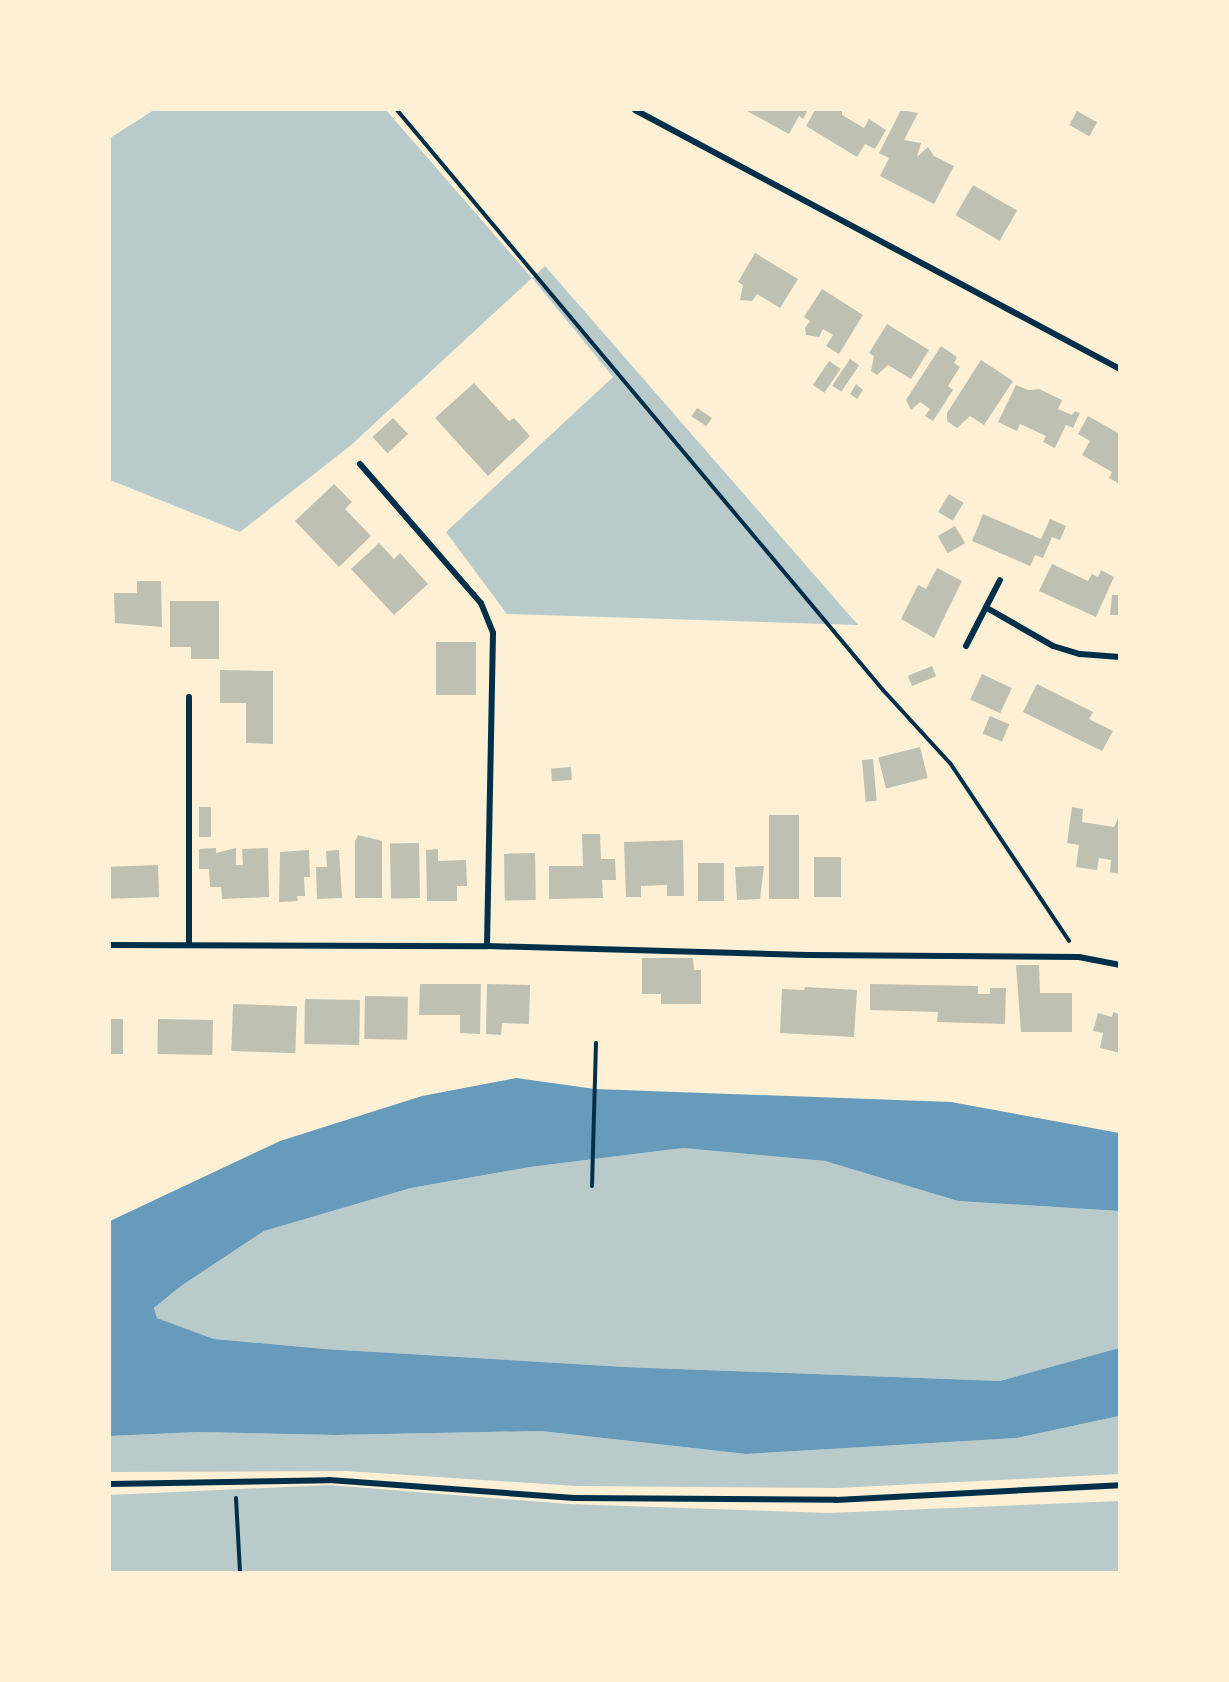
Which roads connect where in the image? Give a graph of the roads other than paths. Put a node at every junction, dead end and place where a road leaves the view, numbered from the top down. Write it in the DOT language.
graph roads {
  1 [pos="635,110"];
  2 [pos="1119,369"];
  3 [pos="360,464"];
  4 [pos="1000,580"];
  5 [pos="987,608"];
  6 [pos="966,646"];
  7 [pos="1119,657"];
  8 [pos="189,697"];
  9 [pos="110,945"];
  10 [pos="189,945"];
  11 [pos="487,946"];
  12 [pos="1119,965"];
  13 [pos="110,1484"];
  14 [pos="1119,1485"];
  1 -- 2 [label="street"];
  3 -- 11 [label="street"];
  4 -- 5 [label="street"];
  5 -- 6 [label="street"];
  5 -- 7 [label="street"];
  8 -- 10 [label="street"];
  9 -- 10 [label="street"];
  10 -- 11 [label="street"];
  11 -- 12 [label="street"];
  13 -- 14 [label="street"];
}
